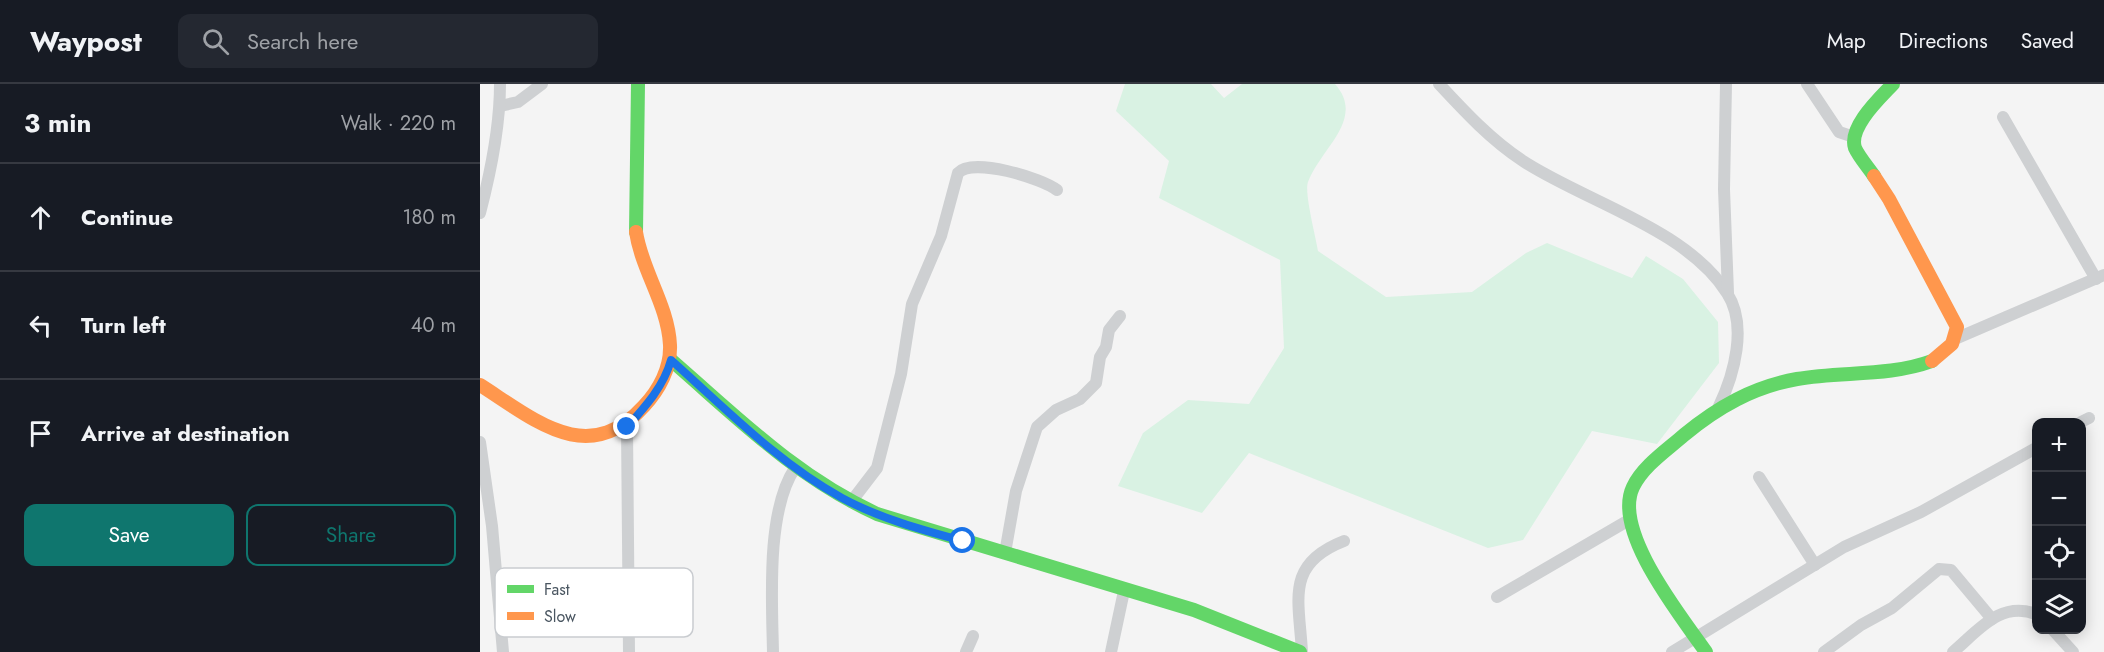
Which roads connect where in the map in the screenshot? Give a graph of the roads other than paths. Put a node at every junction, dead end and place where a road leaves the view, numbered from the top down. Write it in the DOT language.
graph roads {
  1 [pos="500,84"];
  2 [pos="542,84"];
  3 [pos="638,84"];
  4 [pos="1439,84"];
  5 [pos="1726,84"];
  6 [pos="1807,84"];
  7 [pos="1893,84"];
  8 [pos="500,106"];
  9 [pos="2003,117"];
  10 [pos="1854,137"];
  11 [pos="1057,190"];
  12 [pos="480,213"];
  13 [pos="2100,277"];
  14 [pos="1728,293"];
  15 [pos="1120,315"];
  16 [pos="1955,339"];
  17 [pos="671,360"];
  18 [pos="480,385"];
  19 [pos="1719,406"];
  20 [pos="627,427"];
  21 [pos="480,442"];
  22 [pos="2032,451"];
  23 [pos="795,468"];
  24 [pos="1759,477"];
  25 [pos="851,502"];
  26 [pos="1629,520"];
  27 [pos="1344,541"];
  28 [pos="1005,553"];
  29 [pos="1815,565"];
  30 [pos="496,568"];
  31 [pos="628,568"];
  32 [pos="1124,591"];
  33 [pos="1497,597"];
  34 [pos="2032,612"];
  35 [pos="1992,619"];
  36 [pos="2062,635"];
  37 [pos="973,636"];
  38 [pos="1695,636"];
  39 [pos="502,637"];
  40 [pos="629,637"];
  41 [pos="503,652"];
  42 [pos="629,652"];
  43 [pos="773,652"];
  44 [pos="966,652"];
  45 [pos="1111,652"];
  46 [pos="1301,652"];
  47 [pos="1672,652"];
  48 [pos="1706,652"];
  49 [pos="1824,652"];
  50 [pos="1953,652"];
  51 [pos="2073,652"];
  1 -- 8 [label="street"];
  2 -- 8 [label="street"];
  3 -- 17 [label="street"];
  4 -- 14 [label="street"];
  5 -- 14 [label="street"];
  6 -- 10 [label="street"];
  7 -- 10 [label="street"];
  8 -- 12 [label="street"];
  9 -- 13 [label="street"];
  10 -- 16 [label="street"];
  11 -- 25 [label="street"];
  13 -- 16 [label="street"];
  14 -- 19 [label="street"];
  15 -- 28 [label="street"];
  16 -- 19 [label="street"];
  17 -- 20 [label="street"];
  17 -- 23 [label="street"];
  18 -- 20 [label="street"];
  19 -- 26 [label="street"];
  20 -- 31 [label="street"];
  21 -- 30 [label="street"];
  22 -- 29 [label="street"];
  23 -- 25 [label="street"];
  23 -- 43 [label="street"];
  24 -- 29 [label="street"];
  25 -- 28 [label="street"];
  26 -- 33 [label="street"];
  26 -- 38 [label="street"];
  27 -- 46 [label="street"];
  28 -- 32 [label="street"];
  29 -- 38 [label="street"];
  32 -- 45 [label="street"];
  32 -- 46 [label="street"];
  34 -- 35 [label="street"];
  35 -- 49 [label="street"];
  35 -- 50 [label="street"];
  36 -- 51 [label="street"];
  37 -- 44 [label="street"];
  38 -- 47 [label="street"];
  38 -- 48 [label="street"];
  39 -- 41 [label="street"];
  40 -- 42 [label="street"];
}
